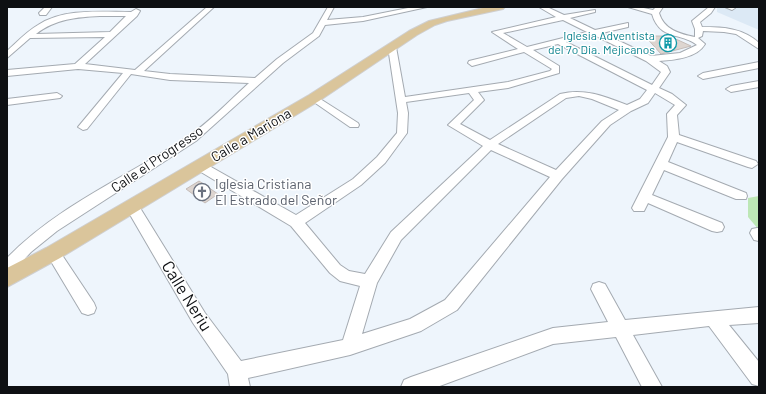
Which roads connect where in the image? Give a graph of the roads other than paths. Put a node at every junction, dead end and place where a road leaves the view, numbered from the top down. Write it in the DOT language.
graph roads {
  1 [pos="49,7"];
  2 [pos="140,7"];
  3 [pos="211,7"];
  4 [pos="331,7"];
  5 [pos="424,7"];
  6 [pos="500,7"];
  7 [pos="542,7"];
  8 [pos="631,7"];
  9 [pos="712,7"];
  10 [pos="658,10"];
  11 [pos="593,11"];
  12 [pos="43,13"];
  13 [pos="134,14"];
  14 [pos="563,17"];
  15 [pos="323,23"];
  16 [pos="625,25"];
  17 [pos="699,29"];
  18 [pos="596,33"];
  19 [pos="113,34"];
  20 [pos="744,34"];
  21 [pos="30,36"];
  22 [pos="759,38"];
  23 [pos="696,40"];
  24 [pos="560,42"];
  25 [pos="392,46"];
  26 [pos="759,47"];
  27 [pos="526,50"];
  28 [pos="7,55"];
  29 [pos="658,62"];
  30 [pos="472,63"];
  31 [pos="759,65"];
  32 [pos="78,66"];
  33 [pos="133,72"];
  34 [pos="9,74"];
  35 [pos="703,76"];
  36 [pos="256,81"];
  37 [pos="759,84"];
  38 [pos="653,88"];
  39 [pos="731,89"];
  40 [pos="472,90"];
  41 [pos="57,96"];
  42 [pos="314,98"];
  43 [pos="402,100"];
  44 [pos="7,102"];
  45 [pos="627,109"];
  46 [pos="354,125"];
  47 [pos="82,126"];
  48 [pos="674,137"];
  49 [pos="490,145"];
  50 [pos="661,164"];
  51 [pos="752,164"];
  52 [pos="200,166"];
  53 [pos="558,176"];
  54 [pos="741,196"];
  55 [pos="132,206"];
  56 [pos="296,222"];
  57 [pos="717,227"];
  58 [pos="53,253"];
  59 [pos="7,268"];
  60 [pos="7,278"];
  61 [pos="368,282"];
  62 [pos="599,288"];
  63 [pos="88,308"];
  64 [pos="759,315"];
  65 [pos="713,318"];
  66 [pos="621,328"];
  67 [pos="350,347"];
  68 [pos="237,371"];
  69 [pos="759,377"];
  70 [pos="240,387"];
  71 [pos="411,387"];
  72 [pos="652,387"];
  1 -- 12 [label="street"];
  2 -- 13 [label="street"];
  3 -- 33 [label="street"];
  4 -- 15 [label="street, Calle el Progresso"];
  5 -- 15 [label="street"];
  6 -- 25 [label="main road, Calle a Mariona"];
  7 -- 14 [label="street"];
  8 -- 10 [label="street"];
  9 -- 17 [label="street"];
  10 -- 23 [label="street"];
  11 -- 14 [label="street"];
  13 -- 19 [label="street"];
  13 -- 21 [label="street"];
  14 -- 18 [label="street"];
  14 -- 27 [label="street"];
  15 -- 36 [label="street, Calle el Progresso"];
  16 -- 18 [label="street"];
  17 -- 20 [label="street"];
  17 -- 23 [label="street"];
  18 -- 24 [label="street"];
  18 -- 29 [label="street"];
  19 -- 21 [label="street"];
  19 -- 32 [label="street"];
  20 -- 22 [label="street"];
  20 -- 26 [label="street"];
  21 -- 28 [label="street"];
  23 -- 29 [label="street"];
  24 -- 27 [label="street"];
  24 -- 38 [label="street"];
  25 -- 42 [label="main road, Calle a Mariona"];
  25 -- 43 [label="street"];
  27 -- 30 [label="street"];
  27 -- 40 [label="street"];
  29 -- 38 [label="street"];
  31 -- 35 [label="street"];
  32 -- 33 [label="street"];
  32 -- 34 [label="street"];
  33 -- 36 [label="street"];
  33 -- 47 [label="street"];
  36 -- 59 [label="street, Calle el Progresso"];
  37 -- 39 [label="street"];
  38 -- 45 [label="street"];
  38 -- 48 [label="street"];
  40 -- 43 [label="street"];
  40 -- 49 [label="street"];
  41 -- 44 [label="street"];
  42 -- 46 [label="street"];
  42 -- 52 [label="main road, Calle a Mariona"];
  43 -- 56 [label="street"];
  45 -- 49 [label="street"];
  45 -- 53 [label="street"];
  48 -- 50 [label="street"];
  48 -- 51 [label="street"];
  49 -- 53 [label="street"];
  49 -- 61 [label="street"];
  50 -- 54 [label="street"];
  50 -- 57 [label="street"];
  52 -- 55 [label="main road, Calle a Mariona"];
  52 -- 56 [label="street"];
  53 -- 67 [label="street"];
  55 -- 58 [label="main road, Calle a Mariona"];
  55 -- 68 [label="street, Calle Neriu"];
  56 -- 61 [label="street"];
  58 -- 60 [label="main road, Calle a Mariona"];
  58 -- 63 [label="street"];
  61 -- 67 [label="street"];
  62 -- 66 [label="street"];
  64 -- 65 [label="street"];
  65 -- 66 [label="street"];
  65 -- 69 [label="street"];
  66 -- 71 [label="street"];
  66 -- 72 [label="street"];
  67 -- 68 [label="street"];
  68 -- 70 [label="street, Calle Neriu"];
}
